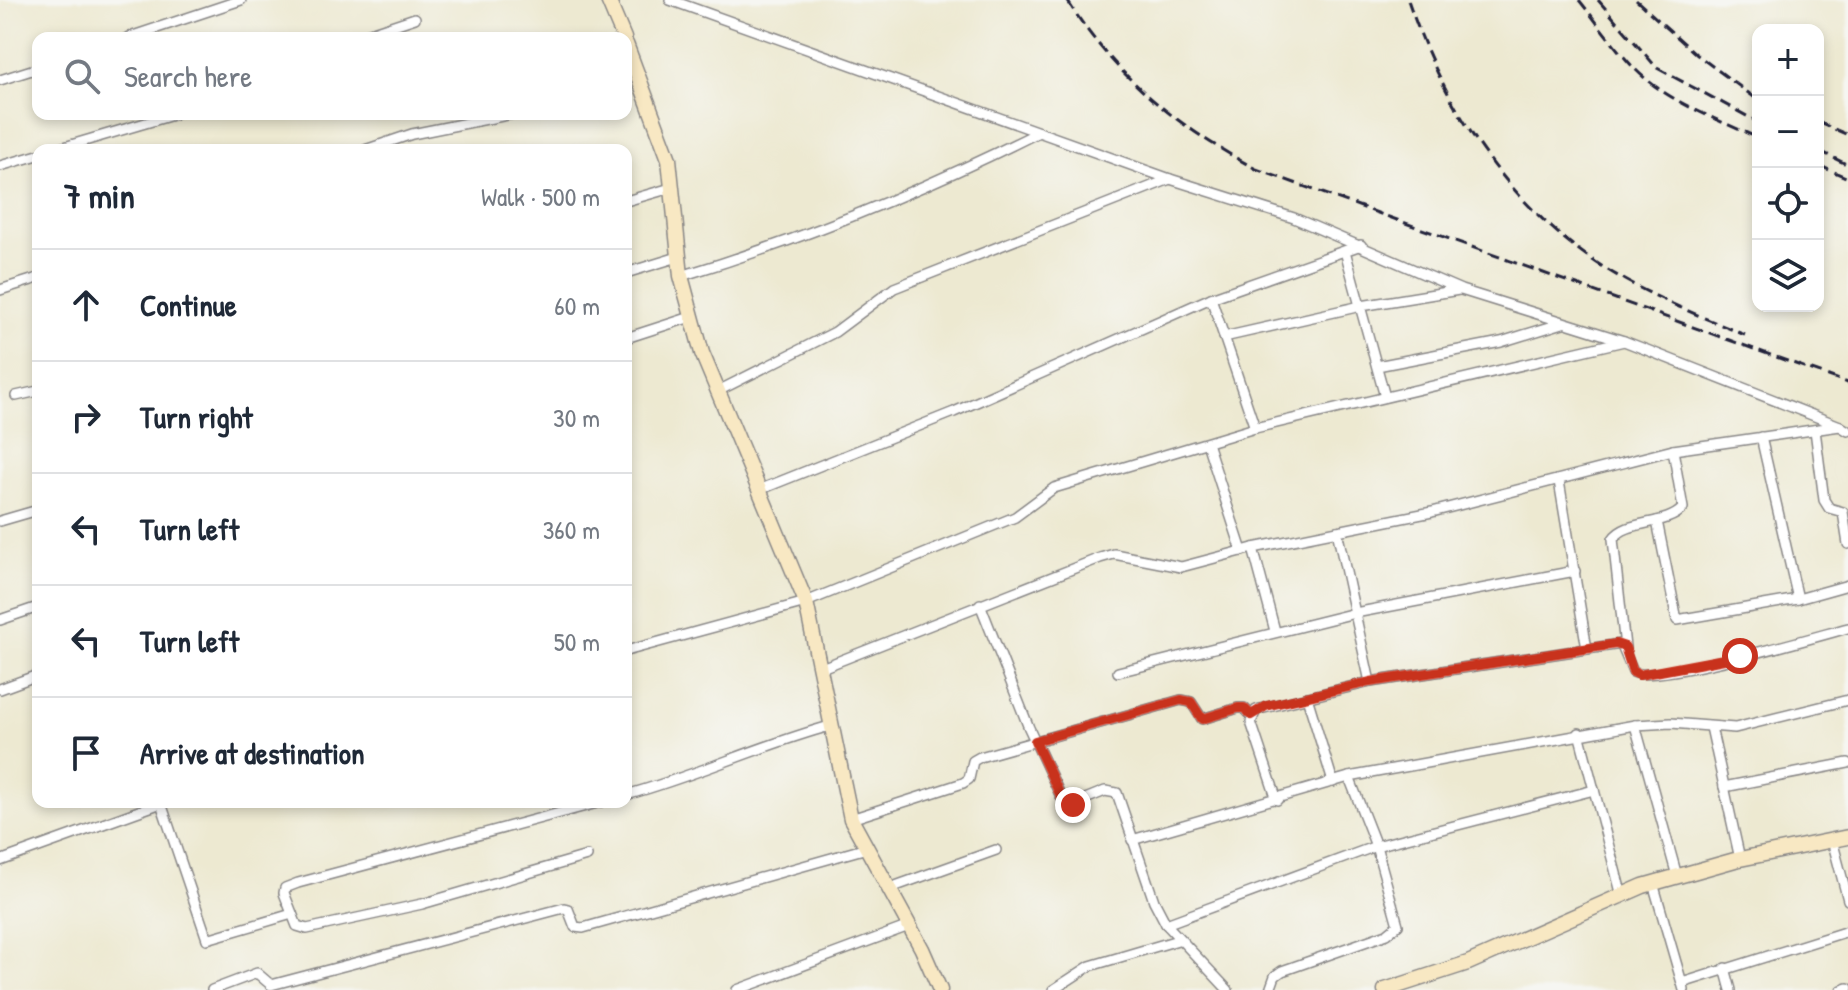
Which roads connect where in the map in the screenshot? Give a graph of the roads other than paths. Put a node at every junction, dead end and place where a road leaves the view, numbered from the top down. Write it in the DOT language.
graph roads {
  1 [pos="241,0"];
  2 [pos="608,0"];
  3 [pos="670,0"];
  4 [pos="415,18"];
  5 [pos="145,32"];
  6 [pos="373,32"];
  7 [pos="621,32"];
  8 [pos="32,70"];
  9 [pos="632,74"];
  10 [pos="0,80"];
  11 [pos="156,120"];
  12 [pos="482,120"];
  13 [pos="1039,132"];
  14 [pos="74,144"];
  15 [pos="383,144"];
  16 [pos="32,157"];
  17 [pos="0,166"];
  18 [pos="1170,179"];
  19 [pos="671,188"];
  20 [pos="632,199"];
  21 [pos="1361,245"];
  22 [pos="1345,251"];
  23 [pos="678,257"];
  24 [pos="632,271"];
  25 [pos="681,276"];
  26 [pos="32,280"];
  27 [pos="0,290"];
  28 [pos="1461,290"];
  29 [pos="1211,298"];
  30 [pos="1361,306"];
  31 [pos="691,317"];
  32 [pos="1563,323"];
  33 [pos="632,336"];
  34 [pos="1224,337"];
  35 [pos="1624,341"];
  36 [pos="1377,366"];
  37 [pos="32,392"];
  38 [pos="716,392"];
  39 [pos="16,396"];
  40 [pos="1385,397"];
  41 [pos="1255,428"];
  42 [pos="1844,429"];
  43 [pos="1815,430"];
  44 [pos="1761,437"];
  45 [pos="1207,443"];
  46 [pos="1673,450"];
  47 [pos="1559,481"];
  48 [pos="759,490"];
  49 [pos="32,512"];
  50 [pos="0,521"];
  51 [pos="1657,521"];
  52 [pos="1337,531"];
  53 [pos="1847,539"];
  54 [pos="1253,548"];
  55 [pos="1242,551"];
  56 [pos="1575,571"];
  57 [pos="1848,585"];
  58 [pos="1798,599"];
  59 [pos="806,602"];
  60 [pos="980,604"];
  61 [pos="32,609"];
  62 [pos="1355,613"];
  63 [pos="0,620"];
  64 [pos="1848,628"];
  65 [pos="1275,631"];
  66 [pos="1625,647"];
  67 [pos="632,649"];
  68 [pos="1587,649"];
  69 [pos="819,669"];
  70 [pos="1118,672"];
  71 [pos="32,677"];
  72 [pos="1370,682"];
  73 [pos="0,689"];
  74 [pos="1307,697"];
  75 [pos="1848,700"];
  76 [pos="1251,715"];
  77 [pos="1635,725"];
  78 [pos="830,726"];
  79 [pos="1711,727"];
  80 [pos="1579,733"];
  81 [pos="1035,741"];
  82 [pos="1848,763"];
  83 [pos="1349,777"];
  84 [pos="1333,782"];
  85 [pos="1724,787"];
  86 [pos="1594,790"];
  87 [pos="632,793"];
  88 [pos="1277,800"];
  89 [pos="145,808"];
  90 [pos="161,808"];
  91 [pos="579,808"];
  92 [pos="851,819"];
  93 [pos="1848,837"];
  94 [pos="1132,840"];
  95 [pos="1832,840"];
  96 [pos="1376,846"];
  97 [pos="867,848"];
  98 [pos="996,850"];
  99 [pos="587,856"];
  100 [pos="1740,859"];
  101 [pos="0,861"];
  102 [pos="1677,876"];
  103 [pos="1653,883"];
  104 [pos="890,888"];
  105 [pos="1622,896"];
  106 [pos="1848,900"];
  107 [pos="292,914"];
  108 [pos="1166,924"];
  109 [pos="909,926"];
  110 [pos="1848,931"];
  111 [pos="1178,940"];
  112 [pos="1725,968"];
  113 [pos="1683,986"];
  114 [pos="1848,988"];
  115 [pos="744,989"];
  116 [pos="212,990"];
  117 [pos="940,990"];
  118 [pos="1053,990"];
  119 [pos="1228,990"];
  120 [pos="1270,990"];
  121 [pos="1385,990"];
  122 [pos="1731,990"];
  123 [pos="1842,990"];
  1 -- 5 [label="street"];
  2 -- 7 [label="street"];
  3 -- 13 [label="street"];
  4 -- 6 [label="street"];
  8 -- 10 [label="street"];
  9 -- 19 [label="street"];
  11 -- 14 [label="street"];
  12 -- 15 [label="street"];
  13 -- 18 [label="street"];
  13 -- 25 [label="street"];
  16 -- 17 [label="street"];
  18 -- 21 [label="street"];
  18 -- 38 [label="street"];
  19 -- 20 [label="street"];
  19 -- 23 [label="street"];
  21 -- 22 [label="street"];
  21 -- 28 [label="street"];
  22 -- 29 [label="street"];
  22 -- 30 [label="street"];
  23 -- 24 [label="street"];
  23 -- 25 [label="street"];
  25 -- 31 [label="street"];
  26 -- 27 [label="street"];
  28 -- 30 [label="street"];
  28 -- 32 [label="street"];
  29 -- 34 [label="street"];
  29 -- 48 [label="street"];
  30 -- 34 [label="street"];
  30 -- 36 [label="street"];
  31 -- 33 [label="street"];
  31 -- 38 [label="street"];
  32 -- 35 [label="street"];
  32 -- 36 [label="street"];
  34 -- 41 [label="street"];
  35 -- 40 [label="street"];
  35 -- 42 [label="street"];
  36 -- 40 [label="street"];
  37 -- 39 [label="street"];
  38 -- 48 [label="street"];
  40 -- 41 [label="street"];
  41 -- 45 [label="street"];
  42 -- 43 [label="street"];
  43 -- 44 [label="street"];
  43 -- 53 [label="street"];
  44 -- 46 [label="street"];
  44 -- 58 [label="street"];
  45 -- 55 [label="street"];
  45 -- 59 [label="street"];
  46 -- 47 [label="street"];
  46 -- 51 [label="street"];
  47 -- 52 [label="street"];
  47 -- 56 [label="street"];
  48 -- 59 [label="street"];
  49 -- 50 [label="street"];
  51 -- 58 [label="street"];
  51 -- 66 [label="street"];
  52 -- 54 [label="street"];
  52 -- 62 [label="street"];
  54 -- 55 [label="street"];
  54 -- 65 [label="street"];
  55 -- 60 [label="street"];
  56 -- 62 [label="street"];
  56 -- 68 [label="street"];
  57 -- 58 [label="street"];
  59 -- 67 [label="street"];
  59 -- 69 [label="street"];
  60 -- 69 [label="street"];
  60 -- 81 [label="street"];
  61 -- 63 [label="street"];
  62 -- 65 [label="street"];
  62 -- 72 [label="street"];
  64 -- 66 [label="street"];
  65 -- 70 [label="street"];
  66 -- 68 [label="street"];
  68 -- 72 [label="street"];
  69 -- 78 [label="street"];
  71 -- 73 [label="street"];
  72 -- 74 [label="street"];
  74 -- 76 [label="street"];
  74 -- 84 [label="street"];
  75 -- 79 [label="street"];
  76 -- 81 [label="street"];
  76 -- 88 [label="street"];
  77 -- 79 [label="street"];
  77 -- 80 [label="street"];
  77 -- 102 [label="street"];
  78 -- 87 [label="street"];
  78 -- 92 [label="street"];
  79 -- 85 [label="street"];
  80 -- 83 [label="street"];
  80 -- 86 [label="street"];
  81 -- 92 [label="street"];
  81 -- 94 [label="street"];
  82 -- 85 [label="street"];
  83 -- 84 [label="street"];
  83 -- 96 [label="street"];
  84 -- 88 [label="street"];
  85 -- 100 [label="street"];
  86 -- 96 [label="street"];
  86 -- 105 [label="street"];
  88 -- 94 [label="street"];
  89 -- 101 [label="street"];
  90 -- 107 [label="street"];
  91 -- 107 [label="street"];
  92 -- 97 [label="street"];
  93 -- 95 [label="street"];
  94 -- 108 [label="street"];
  95 -- 100 [label="street"];
  95 -- 106 [label="street"];
  96 -- 108 [label="street"];
  96 -- 120 [label="street"];
  97 -- 104 [label="street"];
  97 -- 116 [label="street"];
  98 -- 104 [label="street"];
  99 -- 107 [label="street"];
  100 -- 102 [label="street"];
  102 -- 103 [label="street"];
  103 -- 105 [label="street"];
  103 -- 113 [label="street"];
  104 -- 109 [label="street"];
  105 -- 121 [label="street"];
  108 -- 111 [label="street"];
  109 -- 115 [label="street"];
  109 -- 117 [label="street"];
  110 -- 112 [label="street"];
  111 -- 118 [label="street"];
  111 -- 119 [label="street"];
  112 -- 113 [label="street"];
  112 -- 122 [label="street"];
  114 -- 123 [label="street"];
}
